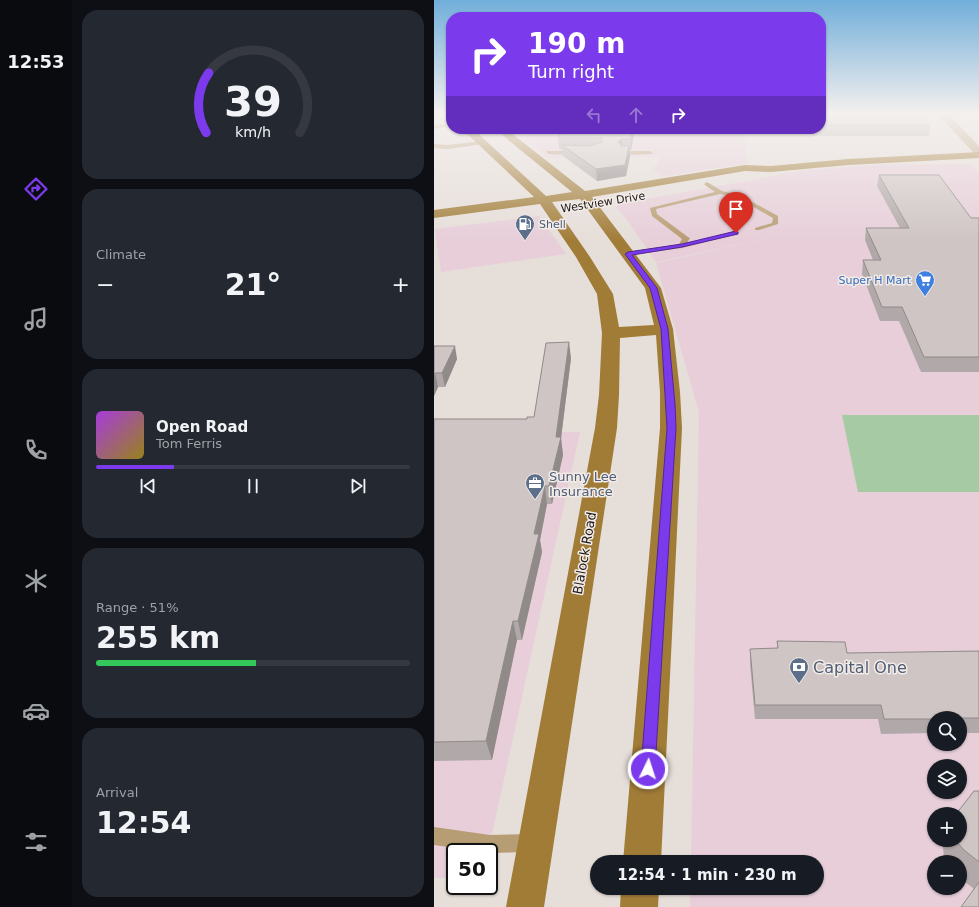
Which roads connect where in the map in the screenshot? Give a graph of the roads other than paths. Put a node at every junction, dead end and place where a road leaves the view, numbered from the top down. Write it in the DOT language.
graph roads {
  1 [pos="496,156"];
  2 [pos="533,156"];
  3 [pos="931,156"];
  4 [pos="771,169"];
  5 [pos="707,184"];
  6 [pos="720,192"];
  7 [pos="587,200"];
  8 [pos="548,205"];
  9 [pos="434,214"];
  10 [pos="434,224"];
  11 [pos="757,229"];
  12 [pos="736,233"];
  13 [pos="682,246"];
  14 [pos="628,254"];
  15 [pos="664,329"];
  16 [pos="611,333"];
  17 [pos="434,836"];
  18 [pos="536,843"];
  19 [pos="642,855"];
  20 [pos="640,895"];
  21 [pos="525,907"];
  22 [pos="639,907"];
  1 -- 8 [label="main road, Blalock Road"];
  2 -- 7 [label="main road"];
  3 -- 4 [label="main road, Westview Drive"];
  4 -- 5 [label="main road, Westview Drive"];
  4 -- 7 [label="main road, Westview Drive"];
  5 -- 6 [label="lane"];
  5 -- 7 [label="main road, Westview Drive"];
  6 -- 11 [label="lane"];
  6 -- 13 [label="lane"];
  7 -- 8 [label="main road, Westview Drive"];
  7 -- 14 [label="main road"];
  8 -- 9 [label="main road, Westview Drive"];
  8 -- 10 [label="main road, Westview Drive"];
  8 -- 16 [label="main road, Blalock Road"];
  12 -- 13 [label="lane"];
  13 -- 14 [label="lane"];
  14 -- 15 [label="main road"];
  15 -- 16 [label="main road"];
  15 -- 19 [label="main road"];
  16 -- 18 [label="main road, Blalock Road"];
  17 -- 18 [label="lane"];
  18 -- 21 [label="main road, Blalock Road"];
  20 -- 22 [label="main road"];
}
